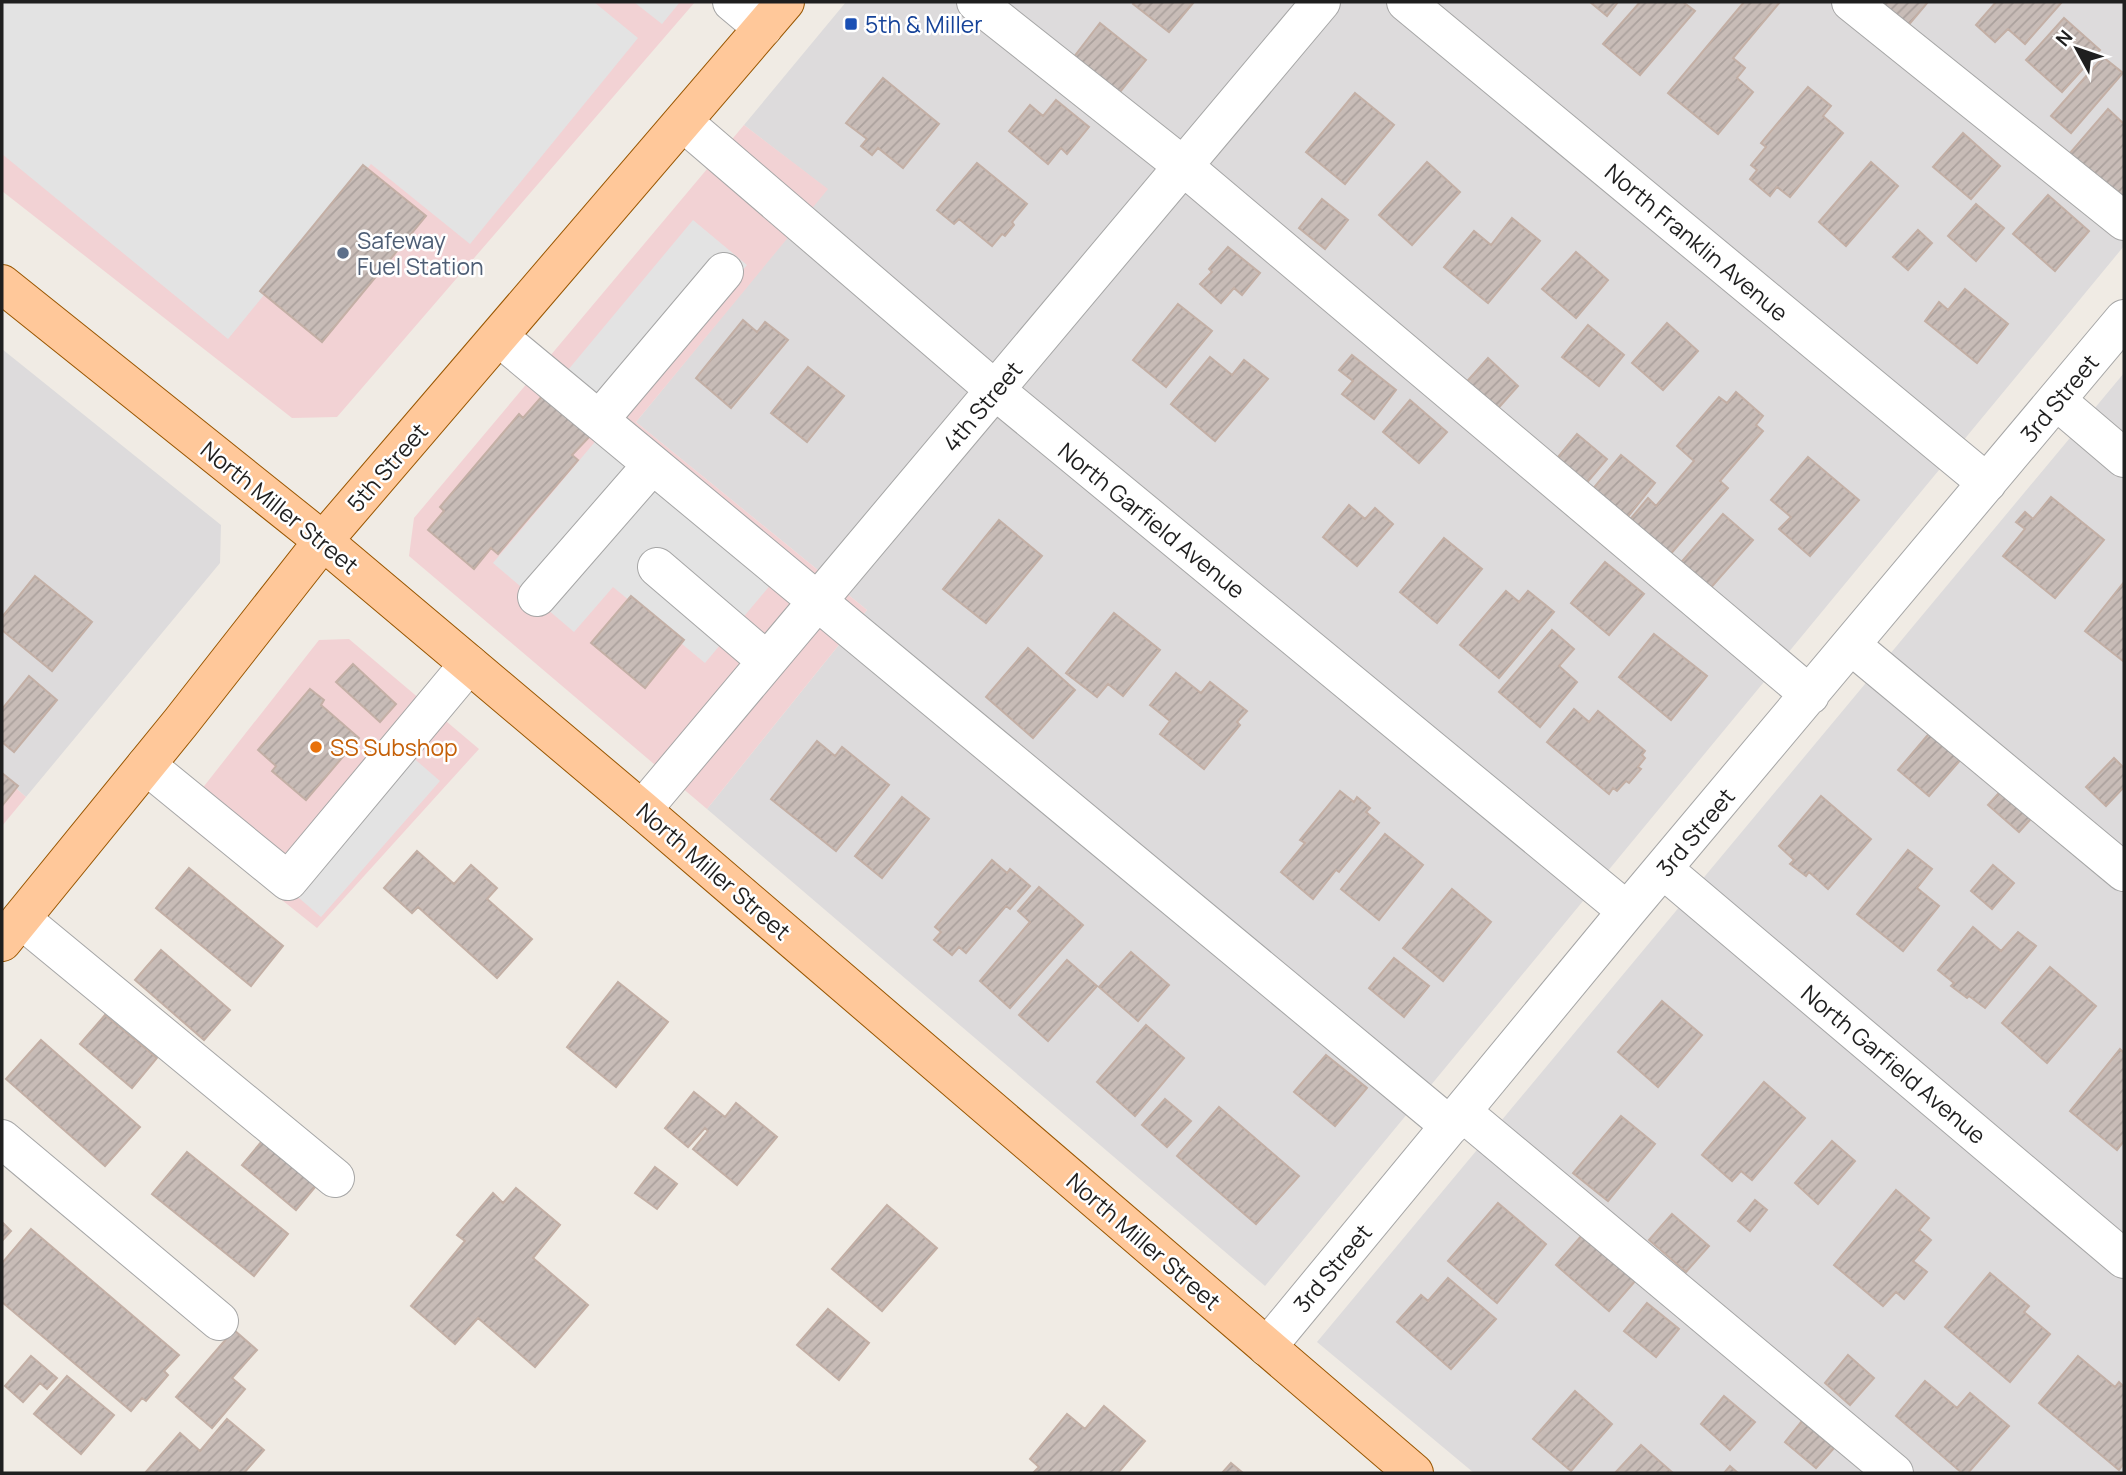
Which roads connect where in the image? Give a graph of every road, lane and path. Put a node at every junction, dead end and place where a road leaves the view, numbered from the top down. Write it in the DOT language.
graph roads {
  1 [pos="732,2"];
  2 [pos="976,2"];
  3 [pos="1321,2"];
  4 [pos="1406,2"];
  5 [pos="1851,2"];
  6 [pos="774,15"];
  7 [pos="683,122"];
  8 [pos="1183,166"];
  9 [pos="2124,221"];
  10 [pos="724,272"];
  11 [pos="2,284"];
  12 [pos="2124,319"];
  13 [pos="499,337"];
  14 [pos="995,390"];
  15 [pos="2057,401"];
  16 [pos="599,420"];
  17 [pos="2124,458"];
  18 [pos="652,465"];
  19 [pos="1987,483"];
  20 [pos="323,541"];
  21 [pos="657,567"];
  22 [pos="537,597"];
  23 [pos="817,601"];
  24 [pos="1852,646"];
  25 [pos="767,661"];
  26 [pos="469,664"];
  27 [pos="1810,695"];
  28 [pos="146,765"];
  29 [pos="642,810"];
  30 [pos="1664,870"];
  31 [pos="2124,872"];
  32 [pos="1627,911"];
  33 [pos="11,931"];
  34 [pos="1456,1119"];
  35 [pos="2,1139"];
  36 [pos="335,1178"];
  37 [pos="2124,1259"];
  38 [pos="219,1321"];
  39 [pos="1267,1347"];
  40 [pos="1414,1473"];
  41 [pos="1894,1473"];
  1 -- 6 [label="street"];
  2 -- 8 [label="street"];
  3 -- 8 [label="street, 4th Street"];
  4 -- 19 [label="street, North Franklin Avenue"];
  5 -- 9 [label="street"];
  6 -- 7 [label="main road, 5th Street"];
  7 -- 13 [label="main road, 5th Street"];
  7 -- 14 [label="street, North Garfield Avenue"];
  8 -- 14 [label="street, 4th Street"];
  8 -- 27 [label="street"];
  10 -- 16 [label="street"];
  11 -- 20 [label="main road, North Miller Street"];
  12 -- 15 [label="street, 3rd Street"];
  13 -- 16 [label="street"];
  13 -- 20 [label="main road, 5th Street"];
  14 -- 23 [label="street, 4th Street"];
  14 -- 32 [label="street, North Garfield Avenue"];
  15 -- 17 [label="street"];
  15 -- 19 [label="street, 3rd Street"];
  16 -- 18 [label="street"];
  18 -- 22 [label="street"];
  18 -- 23 [label="street"];
  19 -- 24 [label="street, 3rd Street"];
  20 -- 26 [label="main road, North Miller Street"];
  20 -- 28 [label="main road, 5th Street"];
  21 -- 25 [label="street"];
  23 -- 25 [label="street, 4th Street"];
  23 -- 34 [label="street"];
  24 -- 27 [label="street, 3rd Street"];
  24 -- 31 [label="street"];
  25 -- 29 [label="street, 4th Street"];
  26 -- 28 [label="street"];
  26 -- 29 [label="main road, North Miller Street"];
  27 -- 30 [label="street, 3rd Street"];
  28 -- 33 [label="main road, 5th Street"];
  29 -- 39 [label="main road, North Miller Street"];
  30 -- 32 [label="street, 3rd Street"];
  30 -- 37 [label="street, North Garfield Avenue"];
  32 -- 34 [label="street, 3rd Street"];
  33 -- 36 [label="street"];
  34 -- 39 [label="street, 3rd Street"];
  34 -- 41 [label="street"];
  35 -- 38 [label="street"];
  39 -- 40 [label="main road, North Miller Street"];
}
